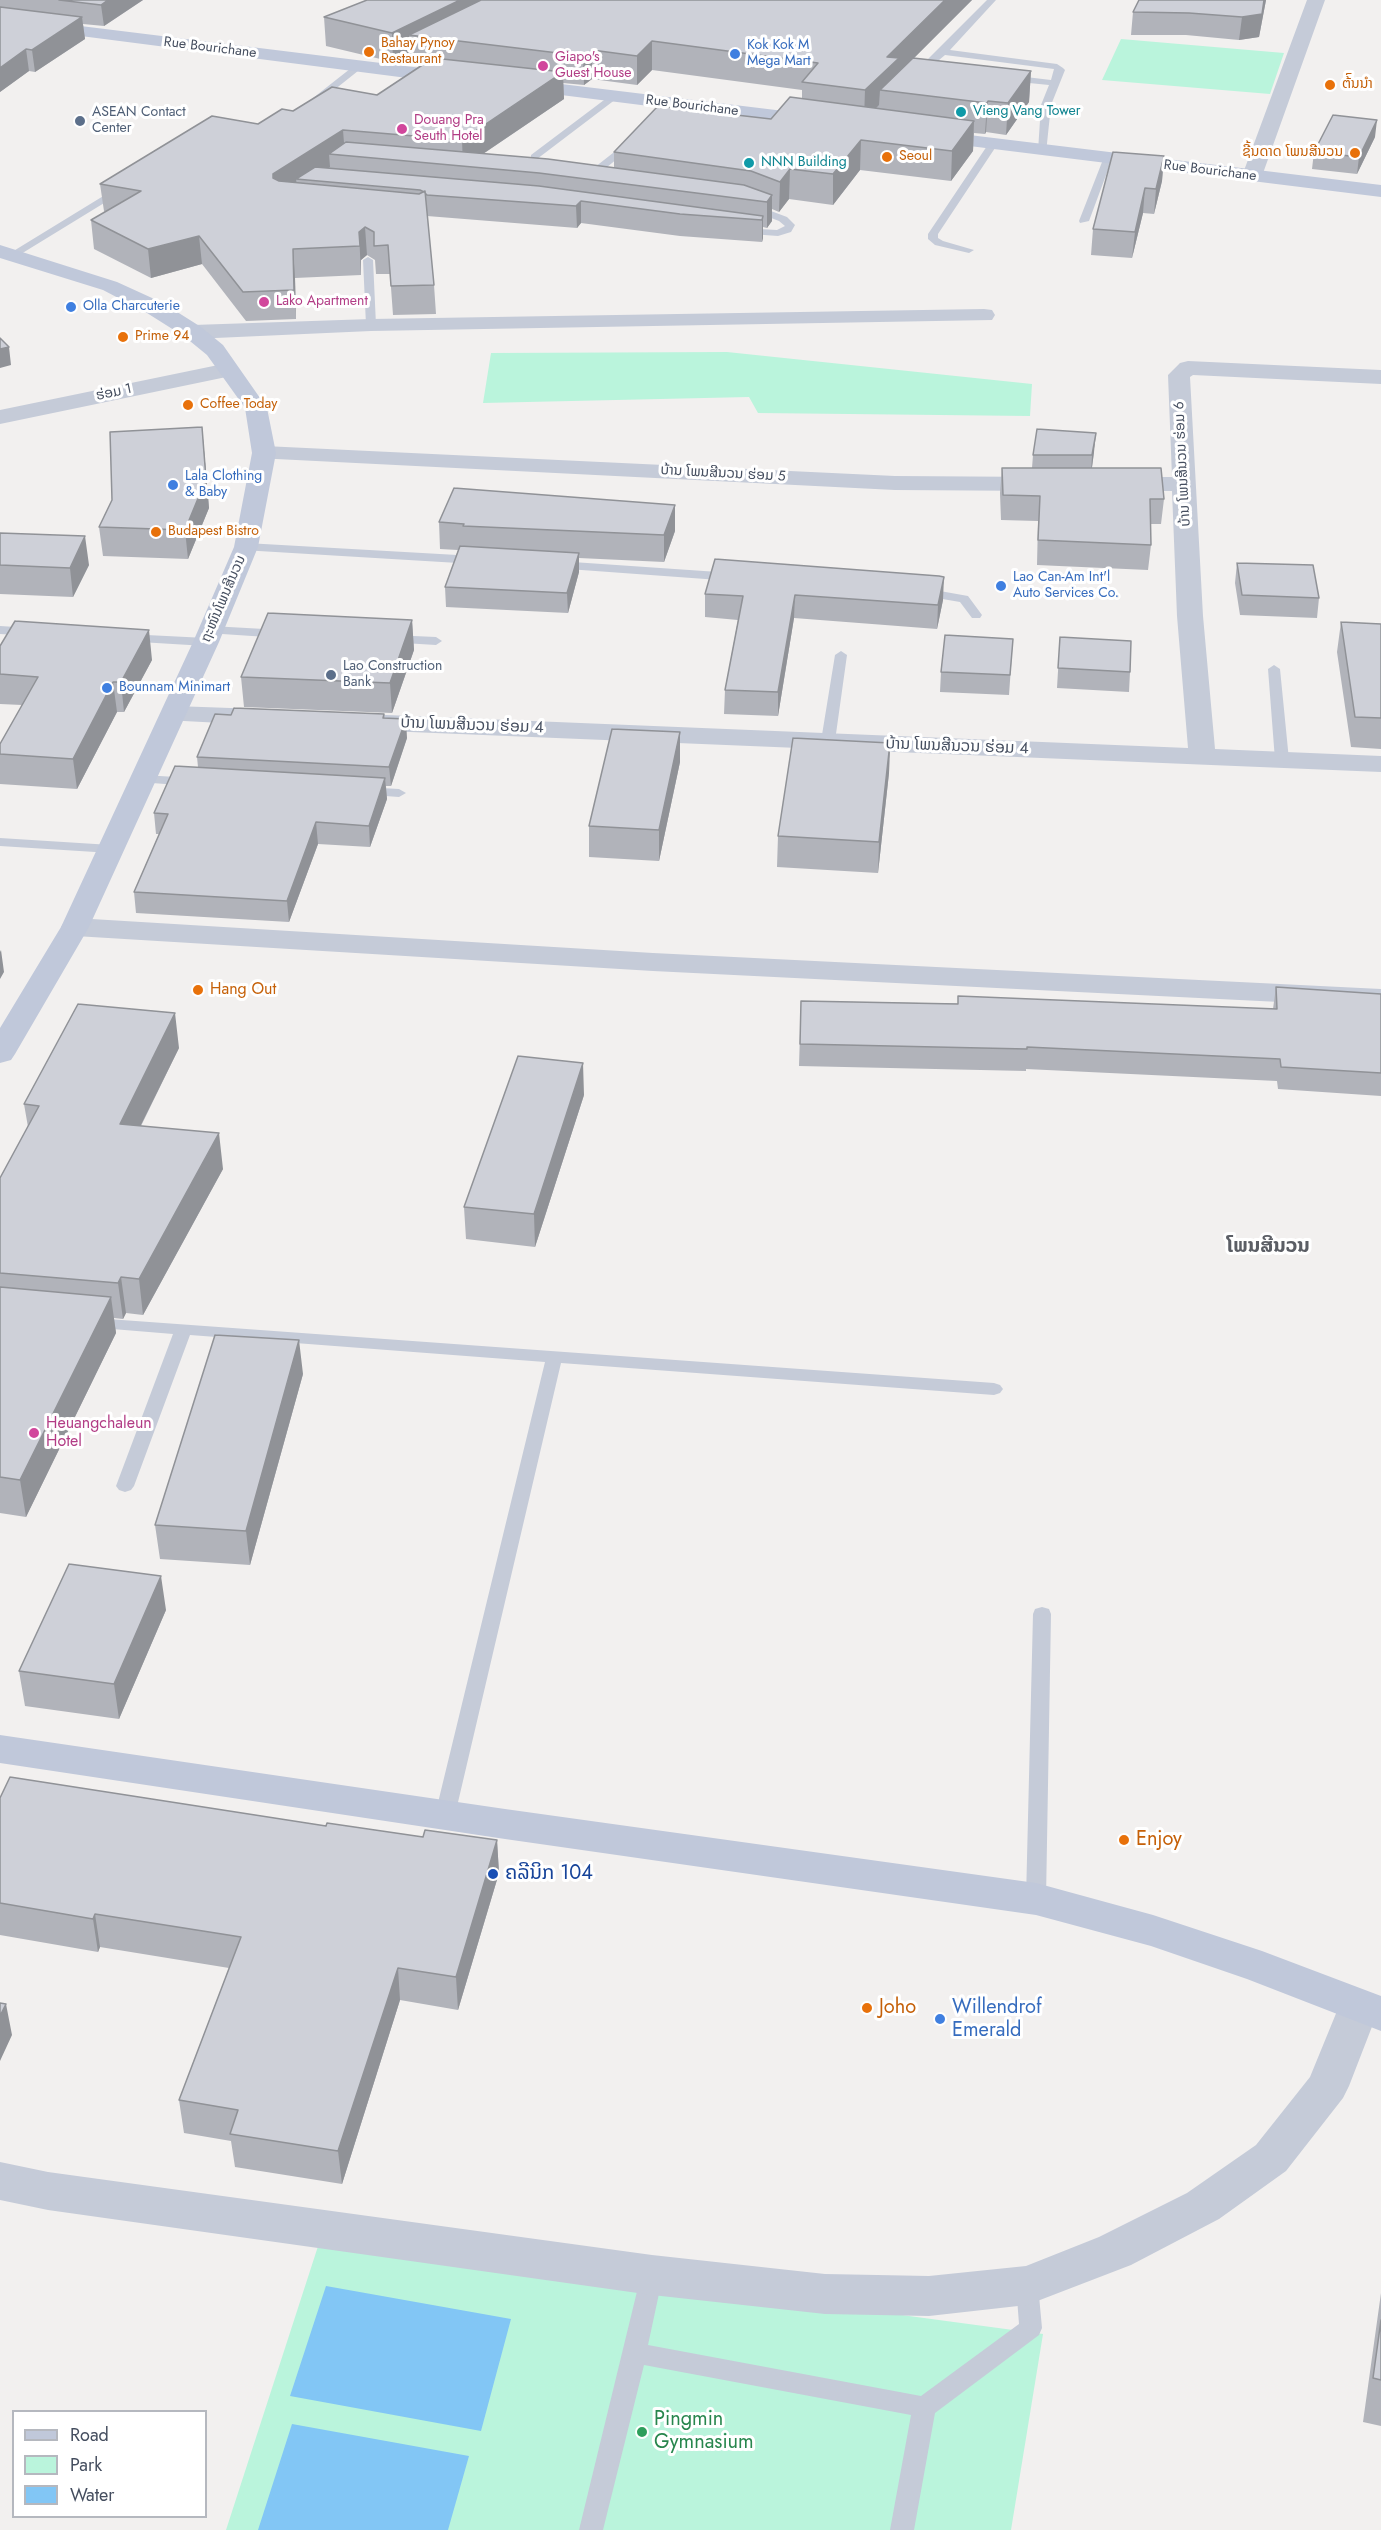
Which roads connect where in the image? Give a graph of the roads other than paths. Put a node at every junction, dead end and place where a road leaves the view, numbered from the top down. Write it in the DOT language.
graph roads {
  1 [pos="992,0"];
  2 [pos="1317,0"];
  3 [pos="27,24"];
  4 [pos="438,44"];
  5 [pos="943,52"];
  6 [pos="358,67"];
  7 [pos="924,68"];
  8 [pos="387,70"];
  9 [pos="950,71"];
  10 [pos="996,76"];
  11 [pos="916,77"];
  12 [pos="467,79"];
  13 [pos="501,83"];
  14 [pos="1055,83"];
  15 [pos="615,96"];
  16 [pos="305,109"];
  17 [pos="831,123"];
  18 [pos="911,134"];
  19 [pos="636,140"];
  20 [pos="992,145"];
  21 [pos="1043,151"];
  22 [pos="534,157"];
  23 [pos="1107,159"];
  24 [pos="1252,176"];
  25 [pos="129,184"];
  26 [pos="593,184"];
  27 [pos="1381,191"];
  28 [pos="746,205"];
  29 [pos="1084,221"];
  30 [pos="727,229"];
  31 [pos="969,250"];
  32 [pos="6,253"];
  33 [pos="368,260"];
  34 [pos="984,315"];
  35 [pos="371,325"];
  36 [pos="193,332"];
  37 [pos="228,370"];
  38 [pos="1381,377"];
  39 [pos="0,417"];
  40 [pos="264,453"];
  41 [pos="1063,484"];
  42 [pos="1099,484"];
  43 [pos="1183,484"];
  44 [pos="246,547"];
  45 [pos="484,561"];
  46 [pos="543,564"];
  47 [pos="746,578"];
  48 [pos="914,591"];
  49 [pos="976,615"];
  50 [pos="0,630"];
  51 [pos="46,633"];
  52 [pos="294,634"];
  53 [pos="208,636"];
  54 [pos="114,637"];
  55 [pos="377,638"];
  56 [pos="436,641"];
  57 [pos="841,655"];
  58 [pos="1274,669"];
  59 [pos="174,714"];
  60 [pos="281,718"];
  61 [pos="341,721"];
  62 [pos="828,741"];
  63 [pos="1202,758"];
  64 [pos="1282,760"];
  65 [pos="1381,764"];
  66 [pos="144,779"];
  67 [pos="202,782"];
  68 [pos="353,790"];
  69 [pos="399,793"];
  70 [pos="0,842"];
  71 [pos="111,849"];
  72 [pos="75,927"];
  73 [pos="1381,998"];
  74 [pos="4,1038"];
  75 [pos="80,1322"];
  76 [pos="183,1331"];
  77 [pos="554,1358"];
  78 [pos="994,1389"];
  79 [pos="125,1486"];
  80 [pos="1042,1614"];
  81 [pos="0,1749"];
  82 [pos="445,1815"];
  83 [pos="1036,1899"];
  84 [pos="1370,2010"];
  85 [pos="0,2181"];
  86 [pos="652,2275"];
  87 [pos="1027,2285"];
  88 [pos="635,2353"];
  89 [pos="924,2407"];
  90 [pos="591,2530"];
  91 [pos="902,2530"];
  1 -- 5 [label="lane"];
  2 -- 24 [label="street"];
  3 -- 6 [label="street, Rue Bourichane"];
  4 -- 8 [label="lane"];
  5 -- 7 [label="lane"];
  5 -- 14 [label="lane"];
  6 -- 8 [label="street, Rue Bourichane"];
  6 -- 16 [label="lane"];
  7 -- 9 [label="lane"];
  7 -- 11 [label="lane"];
  8 -- 12 [label="street, Rue Bourichane"];
  10 -- 14 [label="lane"];
  13 -- 15 [label="street, Rue Bourichane"];
  14 -- 21 [label="lane"];
  15 -- 17 [label="street, Rue Bourichane"];
  15 -- 22 [label="lane"];
  18 -- 20 [label="street, Rue Bourichane"];
  19 -- 26 [label="lane"];
  20 -- 21 [label="street, Rue Bourichane"];
  20 -- 31 [label="lane"];
  21 -- 23 [label="street, Rue Bourichane"];
  23 -- 24 [label="street, Rue Bourichane"];
  23 -- 29 [label="lane"];
  24 -- 27 [label="street, Rue Bourichane"];
  25 -- 32 [label="lane"];
  28 -- 30 [label="lane"];
  32 -- 36 [label="street, ຖະໜົນໂພນສີນວນ"];
  33 -- 35 [label="lane"];
  34 -- 35 [label="street"];
  35 -- 36 [label="street"];
  36 -- 37 [label="street, ຖະໜົນໂພນສີນວນ"];
  37 -- 39 [label="street, ຮ່ອມ 1"];
  37 -- 40 [label="street, ຖະໜົນໂພນສີນວນ"];
  38 -- 43 [label="street, ບ້ານ ໂພນສີນວນ ຮ່ອມ 6"];
  40 -- 41 [label="street, ບ້ານ ໂພນສີນວນ ຮ່ອມ 5"];
  40 -- 44 [label="street, ຖະໜົນໂພນສີນວນ"];
  42 -- 43 [label="street"];
  43 -- 63 [label="street, ບ້ານ ໂພນສີນວນ ຮ່ອມ 6"];
  44 -- 45 [label="lane"];
  44 -- 53 [label="street, ຖະໜົນໂພນສີນວນ"];
  46 -- 47 [label="lane"];
  48 -- 49 [label="lane"];
  50 -- 51 [label="lane"];
  52 -- 53 [label="lane"];
  53 -- 54 [label="lane"];
  53 -- 59 [label="street, ຖະໜົນໂພນສີນວນ"];
  55 -- 56 [label="lane"];
  57 -- 62 [label="lane"];
  58 -- 64 [label="lane"];
  59 -- 60 [label="street"];
  59 -- 66 [label="street, ຖະໜົນໂພນສີນວນ"];
  61 -- 62 [label="street, ບ້ານ ໂພນສີນວນ ຮ່ອມ 4"];
  62 -- 63 [label="street, ບ້ານ ໂພນສີນວນ ຮ່ອມ 4"];
  63 -- 64 [label="street, ບ້ານ ໂພນສີນວນ ຮ່ອມ 4"];
  64 -- 65 [label="street, ບ້ານ ໂພນສີນວນ ຮ່ອມ 4"];
  66 -- 67 [label="lane"];
  66 -- 71 [label="street, ຖະໜົນໂພນສີນວນ"];
  68 -- 69 [label="lane"];
  70 -- 71 [label="lane"];
  71 -- 72 [label="street, ຖະໜົນໂພນສີນວນ"];
  72 -- 73 [label="street"];
  72 -- 74 [label="street, ຖະໜົນໂພນສີນວນ"];
  75 -- 76 [label="lane"];
  76 -- 77 [label="lane"];
  76 -- 79 [label="lane"];
  77 -- 78 [label="lane"];
  77 -- 82 [label="lane"];
  80 -- 83 [label="lane"];
  81 -- 82 [label="street"];
  82 -- 83 [label="street"];
  83 -- 84 [label="street"];
  84 -- 87 [label="street"];
  85 -- 86 [label="street"];
  86 -- 87 [label="street"];
  86 -- 88 [label="lane"];
  87 -- 89 [label="lane"];
  88 -- 89 [label="lane"];
  88 -- 90 [label="lane"];
  89 -- 91 [label="lane"];
}
